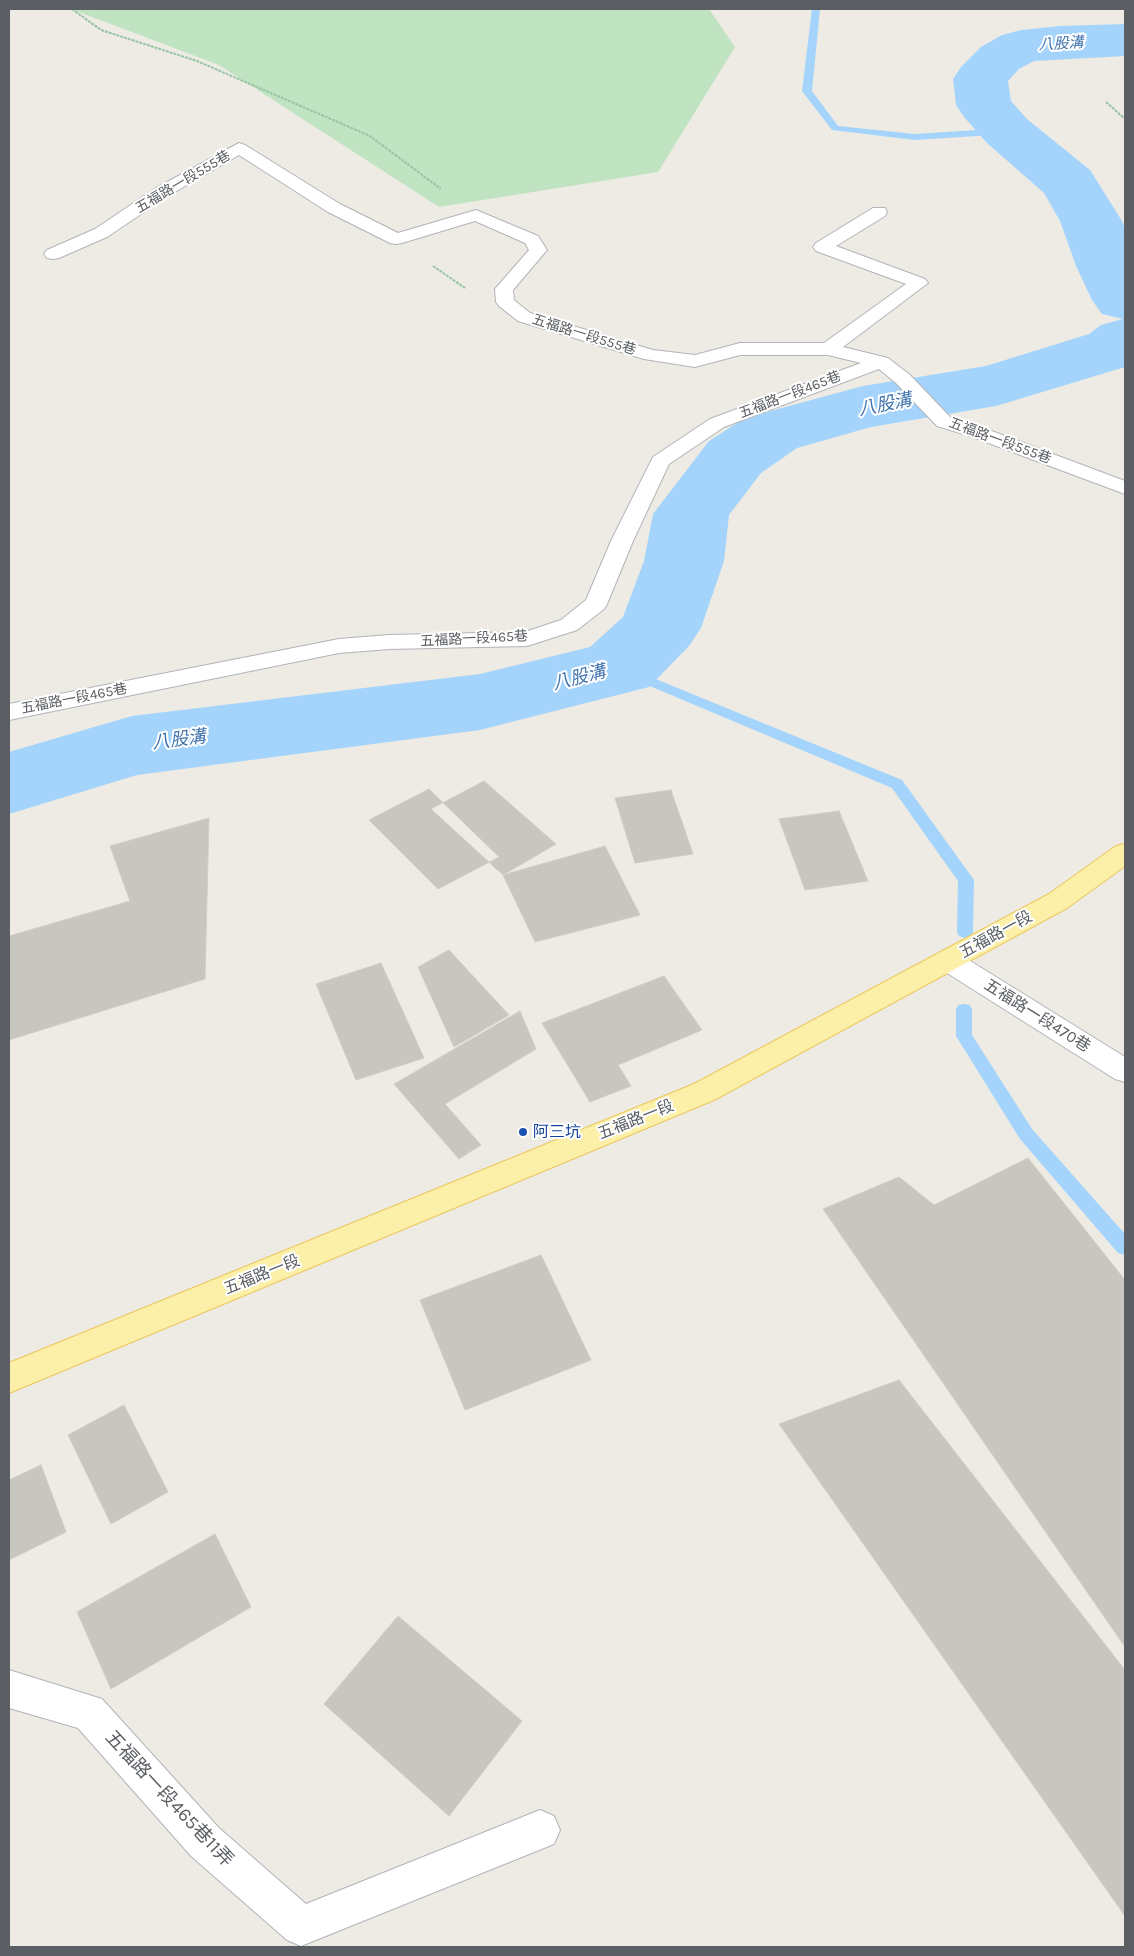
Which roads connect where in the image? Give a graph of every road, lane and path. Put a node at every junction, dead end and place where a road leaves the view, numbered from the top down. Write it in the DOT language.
graph roads {
  1 [pos="72,9"];
  2 [pos="1106,102"];
  3 [pos="1125,119"];
  4 [pos="879,212"];
  5 [pos="476,215"];
  6 [pos="396,240"];
  7 [pos="53,254"];
  8 [pos="506,302"];
  9 [pos="828,349"];
  10 [pos="881,362"];
  11 [pos="1125,488"];
  12 [pos="9,712"];
  13 [pos="1125,853"];
  14 [pos="949,961"];
  15 [pos="1125,1071"];
  16 [pos="9,1378"];
  17 [pos="9,1689"];
  18 [pos="540,1830"];
  1 -- 5 [label="path"];
  2 -- 3 [label="path"];
  4 -- 9 [label="lane"];
  5 -- 6 [label="lane"];
  5 -- 8 [label="lane"];
  6 -- 7 [label="lane, 五福路一段555巷"];
  6 -- 8 [label="path"];
  8 -- 9 [label="lane, 五福路一段555巷"];
  9 -- 10 [label="lane, 五福路一段555巷"];
  10 -- 11 [label="lane, 五福路一段555巷"];
  10 -- 12 [label="lane, 五福路一段465巷"];
  13 -- 14 [label="main road, 五福路一段"];
  14 -- 15 [label="lane, 五福路一段470巷"];
  14 -- 16 [label="main road, 五福路一段"];
  17 -- 18 [label="lane, 五福路一段465巷11弄"];
}
